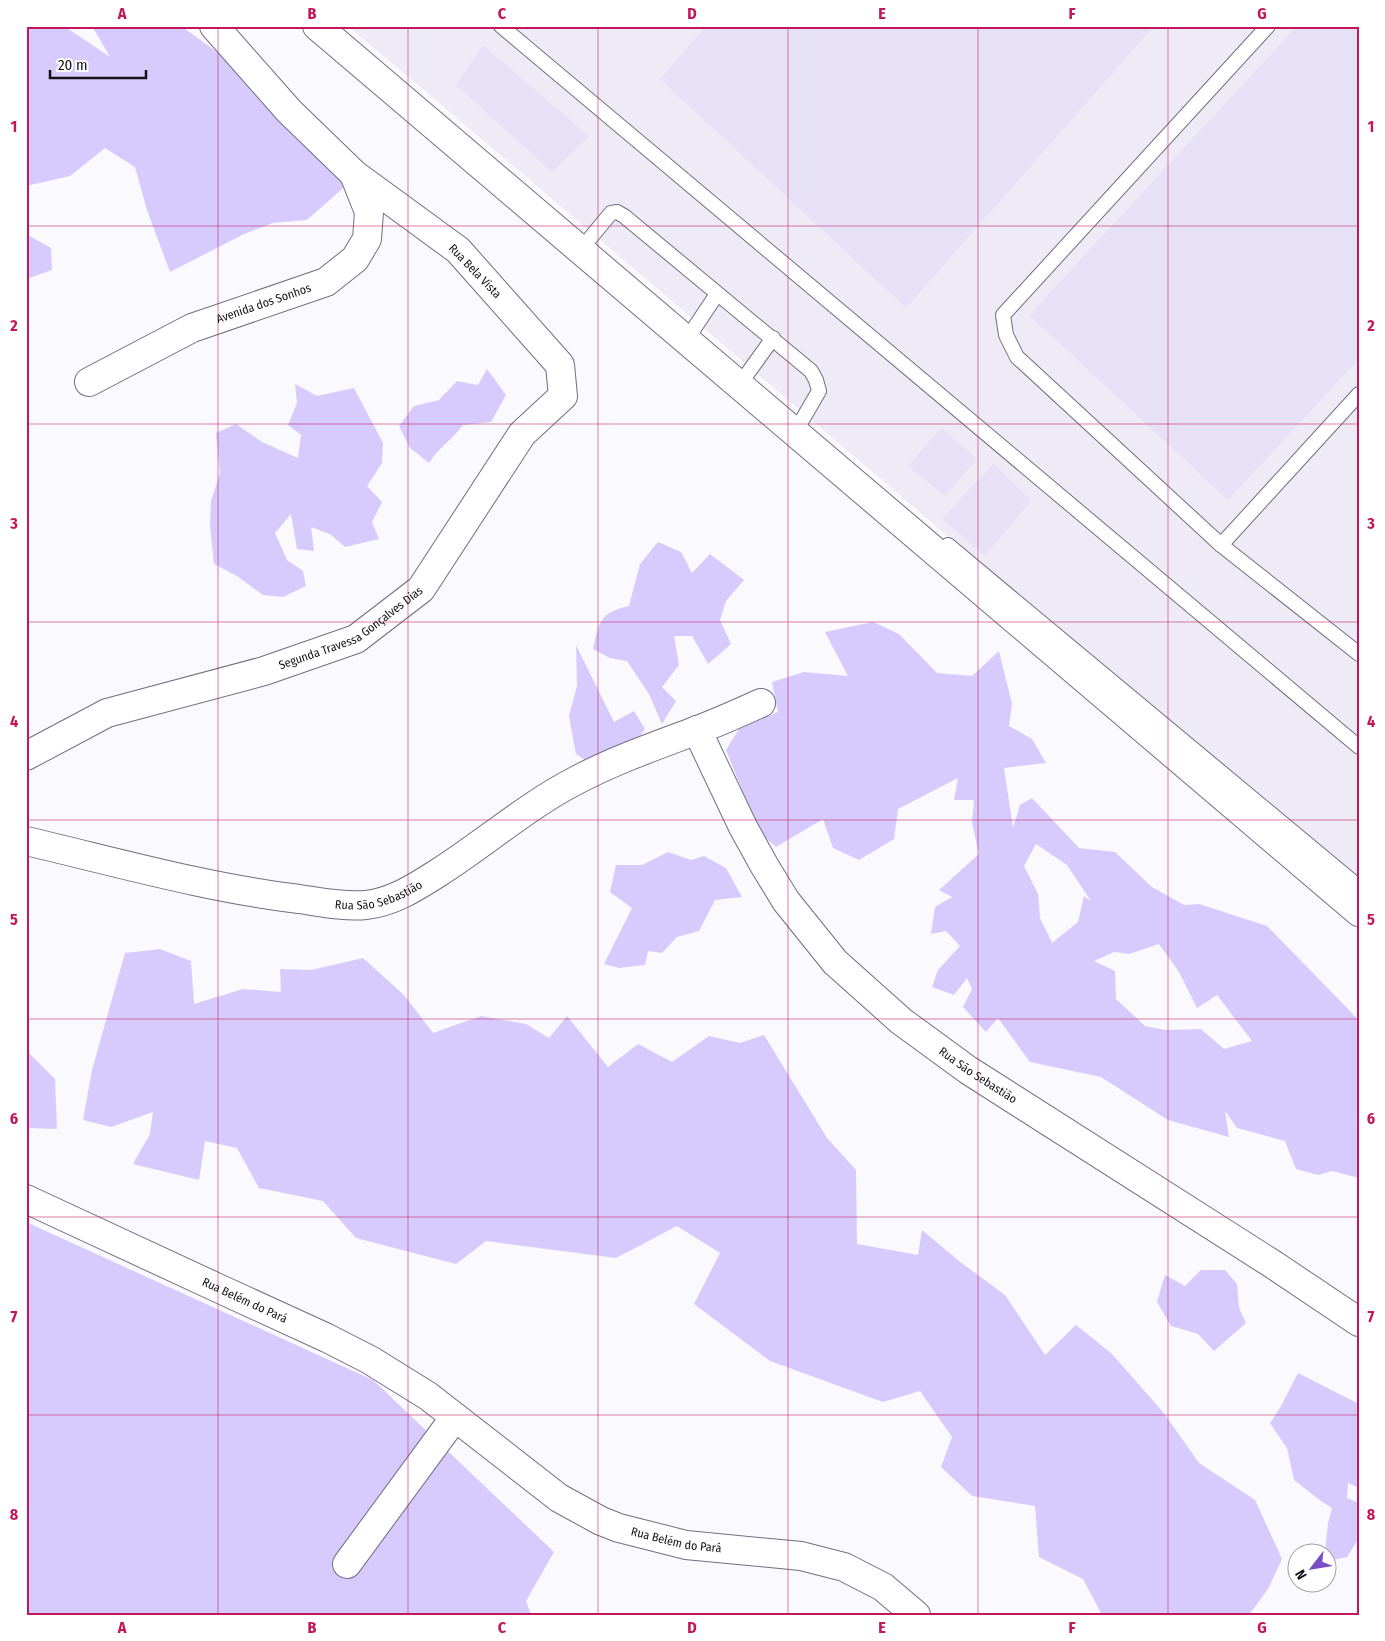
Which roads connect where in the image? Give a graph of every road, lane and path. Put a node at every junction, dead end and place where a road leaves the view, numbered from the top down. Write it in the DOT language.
graph roads {
  1 [pos="214,26"];
  2 [pos="317,26"];
  3 [pos="501,26"];
  4 [pos="1268,26"];
  5 [pos="354,174"];
  6 [pos="717,294"];
  7 [pos="691,333"];
  8 [pos="773,338"];
  9 [pos="560,365"];
  10 [pos="745,377"];
  11 [pos="89,382"];
  12 [pos="1359,394"];
  13 [pos="801,422"];
  14 [pos="1221,545"];
  15 [pos="1359,654"];
  16 [pos="761,703"];
  17 [pos="697,730"];
  18 [pos="1359,747"];
  19 [pos="26,756"];
  20 [pos="26,841"];
  21 [pos="1359,887"];
  22 [pos="1359,912"];
  23 [pos="26,1199"];
  24 [pos="1359,1322"];
  25 [pos="455,1417"];
  26 [pos="348,1564"];
  27 [pos="916,1615"];
  1 -- 5 [label="street, Rua Bela Vista"];
  2 -- 22 [label="street"];
  3 -- 18 [label="lane"];
  4 -- 14 [label="lane"];
  5 -- 9 [label="street, Rua Bela Vista"];
  5 -- 11 [label="street, Avenida dos Sonhos"];
  6 -- 7 [label="lane"];
  6 -- 7 [label="lane"];
  6 -- 8 [label="lane"];
  7 -- 10 [label="lane"];
  8 -- 10 [label="lane"];
  8 -- 13 [label="lane"];
  9 -- 19 [label="street, Segunda Travessa Gonçalves Dias"];
  10 -- 13 [label="lane"];
  12 -- 14 [label="lane"];
  13 -- 21 [label="lane"];
  14 -- 15 [label="lane"];
  16 -- 17 [label="street, Rua São Sebastião"];
  17 -- 20 [label="street, Rua São Sebastião"];
  17 -- 24 [label="street, Rua São Sebastião"];
  23 -- 25 [label="street, Rua Belém do Pará"];
  25 -- 26 [label="street"];
  25 -- 27 [label="street, Rua Belém do Pará"];
}
